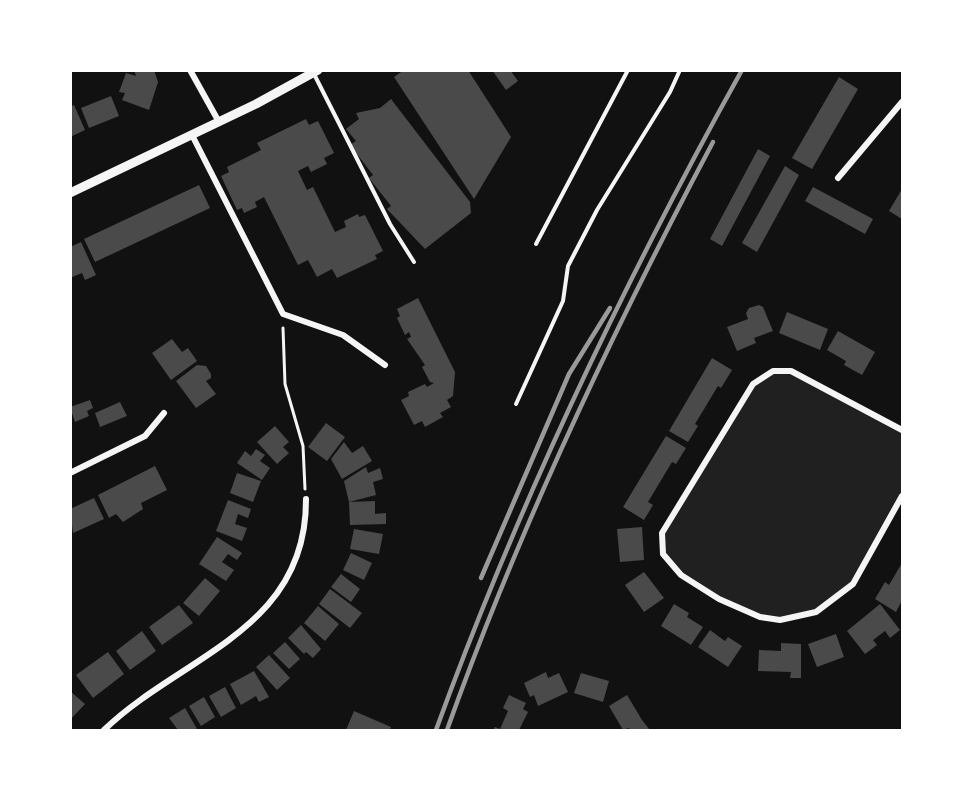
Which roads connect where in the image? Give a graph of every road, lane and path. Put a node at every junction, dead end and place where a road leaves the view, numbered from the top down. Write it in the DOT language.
graph roads {
  1 [pos="190,70"];
  2 [pos="628,70"];
  3 [pos="680,70"];
  4 [pos="316,72"];
  5 [pos="903,102"];
  6 [pos="219,122"];
  7 [pos="192,135"];
  8 [pos="838,178"];
  9 [pos="70,193"];
  10 [pos="536,244"];
  11 [pos="414,262"];
  12 [pos="283,314"];
  13 [pos="385,365"];
  14 [pos="516,404"];
  15 [pos="164,413"];
  16 [pos="903,430"];
  17 [pos="70,473"];
  18 [pos="903,496"];
  19 [pos="306,499"];
  20 [pos="104,730"];
  1 -- 6 [label="street"];
  2 -- 10 [label="lane"];
  3 -- 14 [label="lane"];
  4 -- 6 [label="street"];
  4 -- 11 [label="lane"];
  5 -- 8 [label="street"];
  6 -- 7 [label="street"];
  7 -- 9 [label="street"];
  7 -- 12 [label="street"];
  12 -- 13 [label="street"];
  12 -- 19 [label="path"];
  15 -- 17 [label="street"];
  16 -- 18 [label="street"];
  19 -- 20 [label="street"];
}
